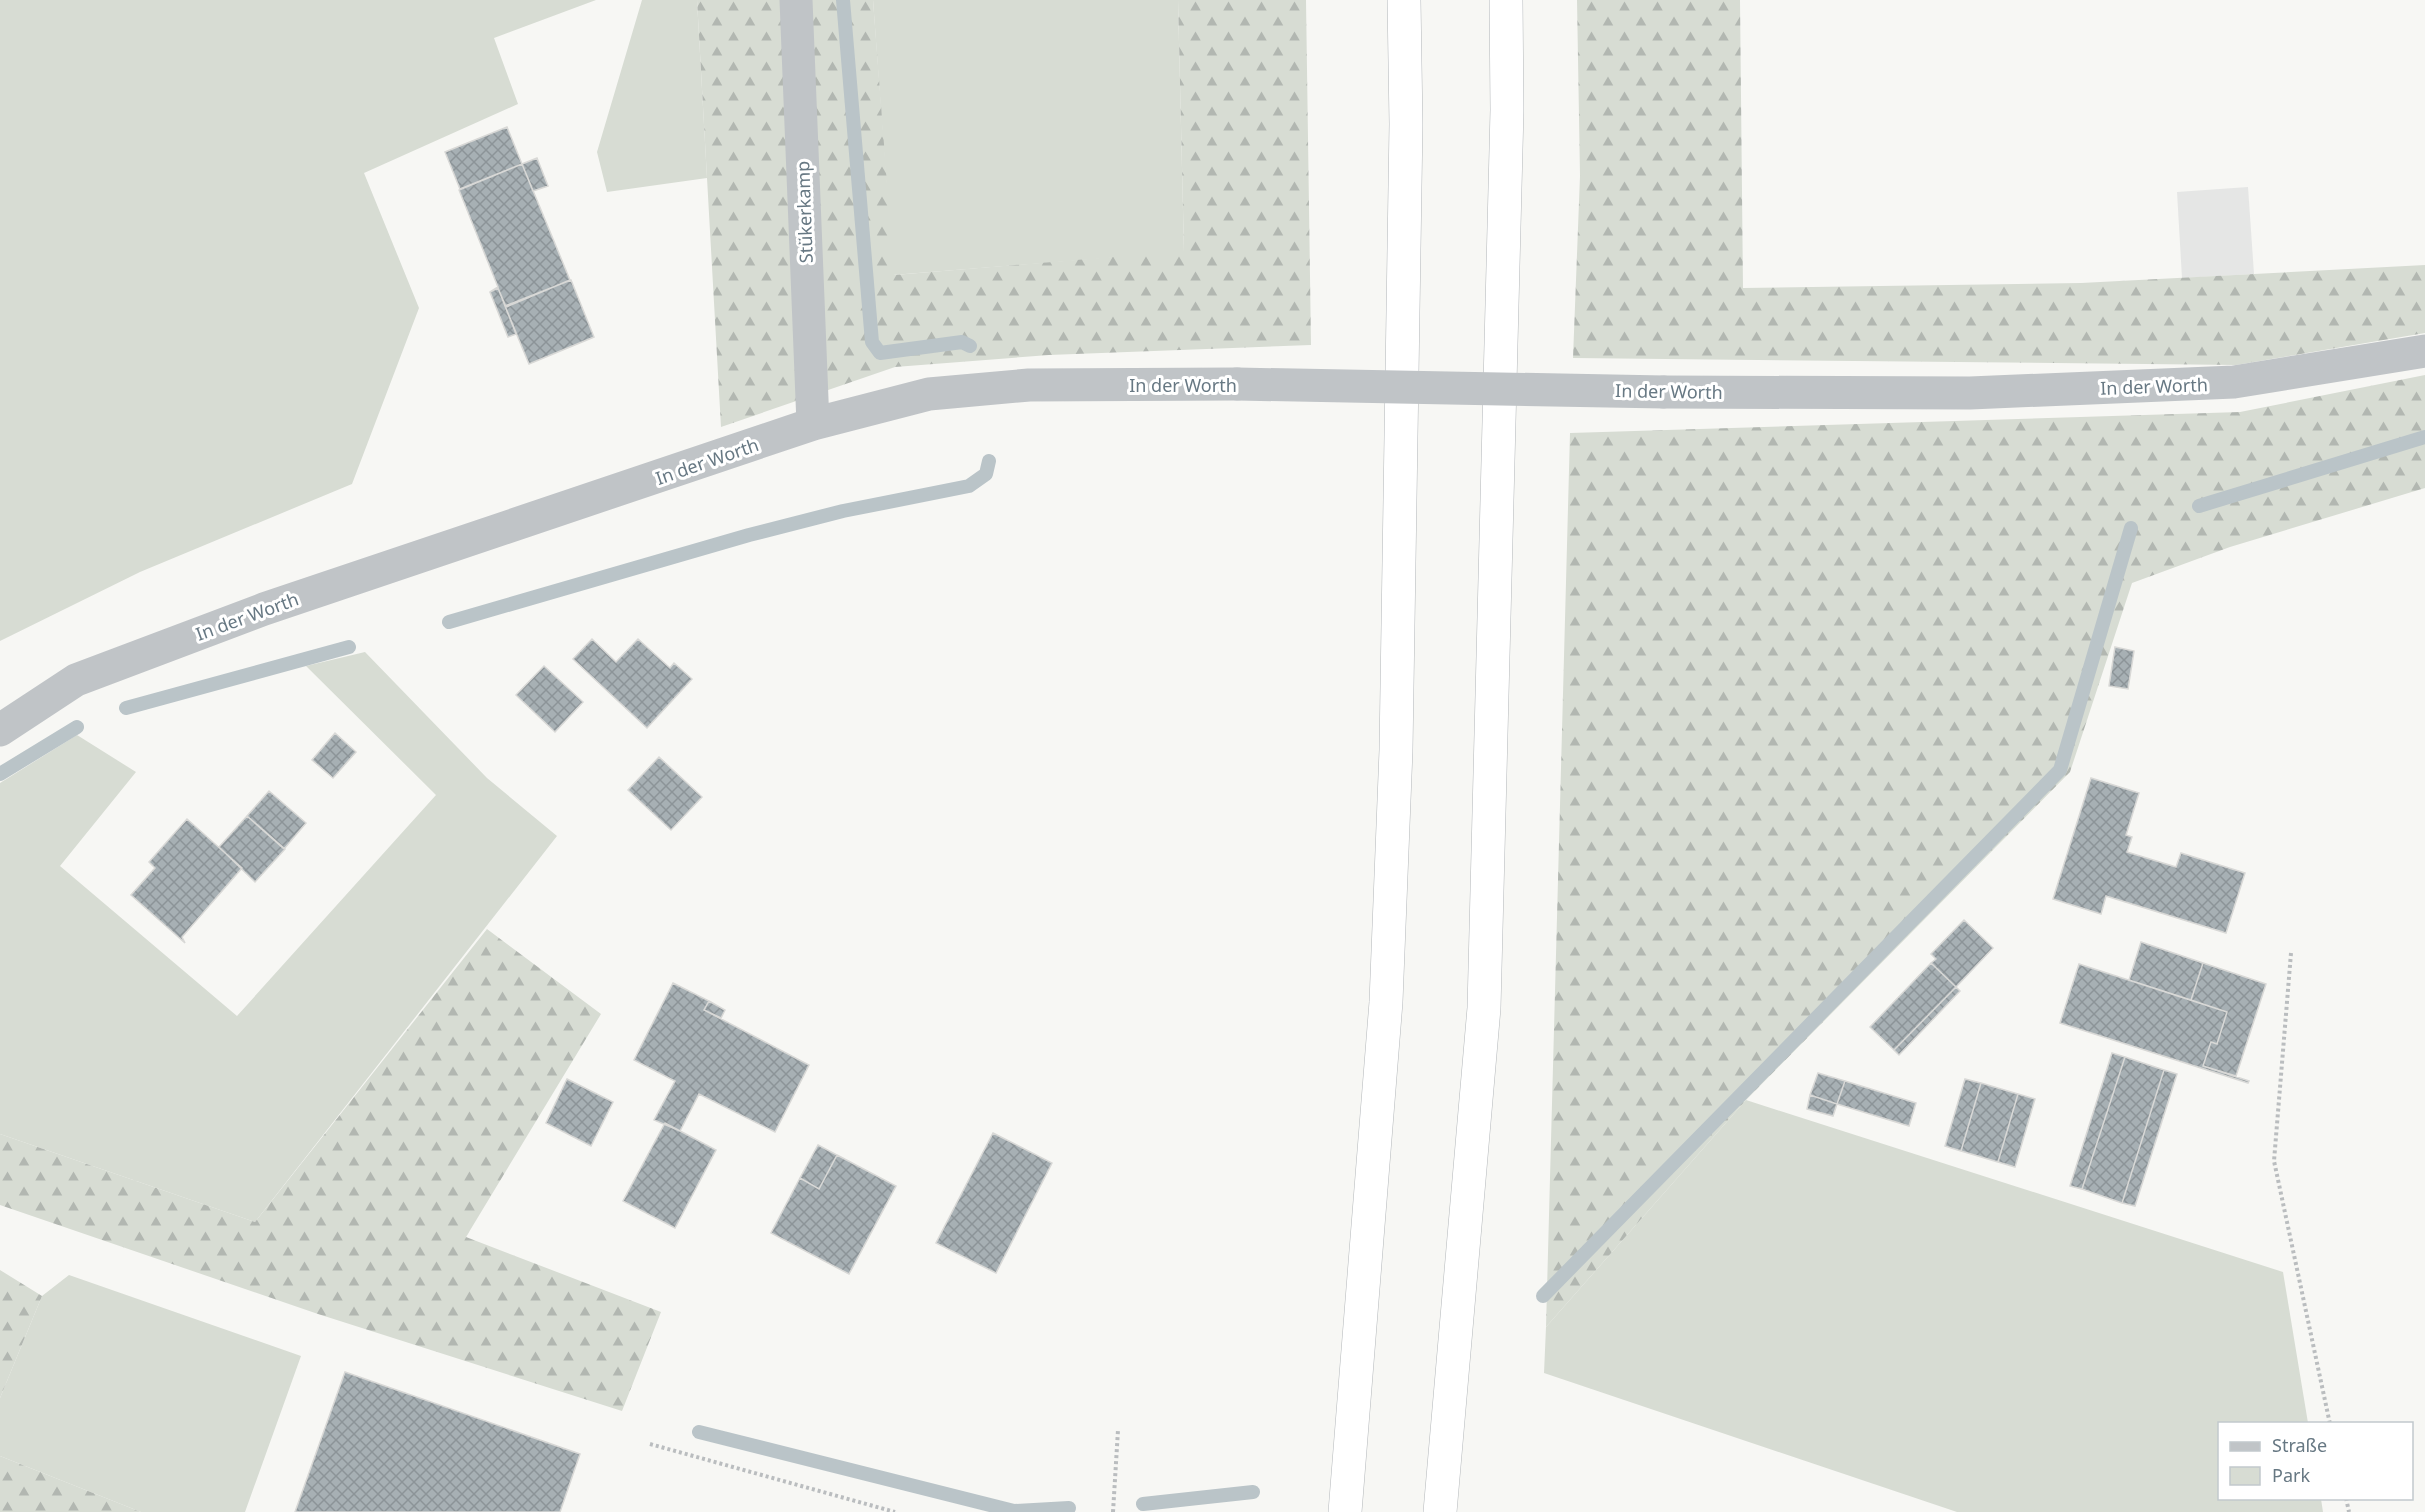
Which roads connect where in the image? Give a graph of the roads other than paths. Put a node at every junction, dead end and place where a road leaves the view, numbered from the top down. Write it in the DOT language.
graph roads {
  1 [pos="795,0"];
  2 [pos="1404,0"];
  3 [pos="1506,0"];
  4 [pos="2425,351"];
  5 [pos="813,424"];
  6 [pos="0,730"];
  7 [pos="1345,1512"];
  8 [pos="1440,1512"];
  1 -- 5 [label="street, Stükerkamp"];
  2 -- 7 [label="highway"];
  3 -- 8 [label="highway"];
  4 -- 5 [label="street, In der Worth, bridge"];
  5 -- 6 [label="street, In der Worth"];
}
